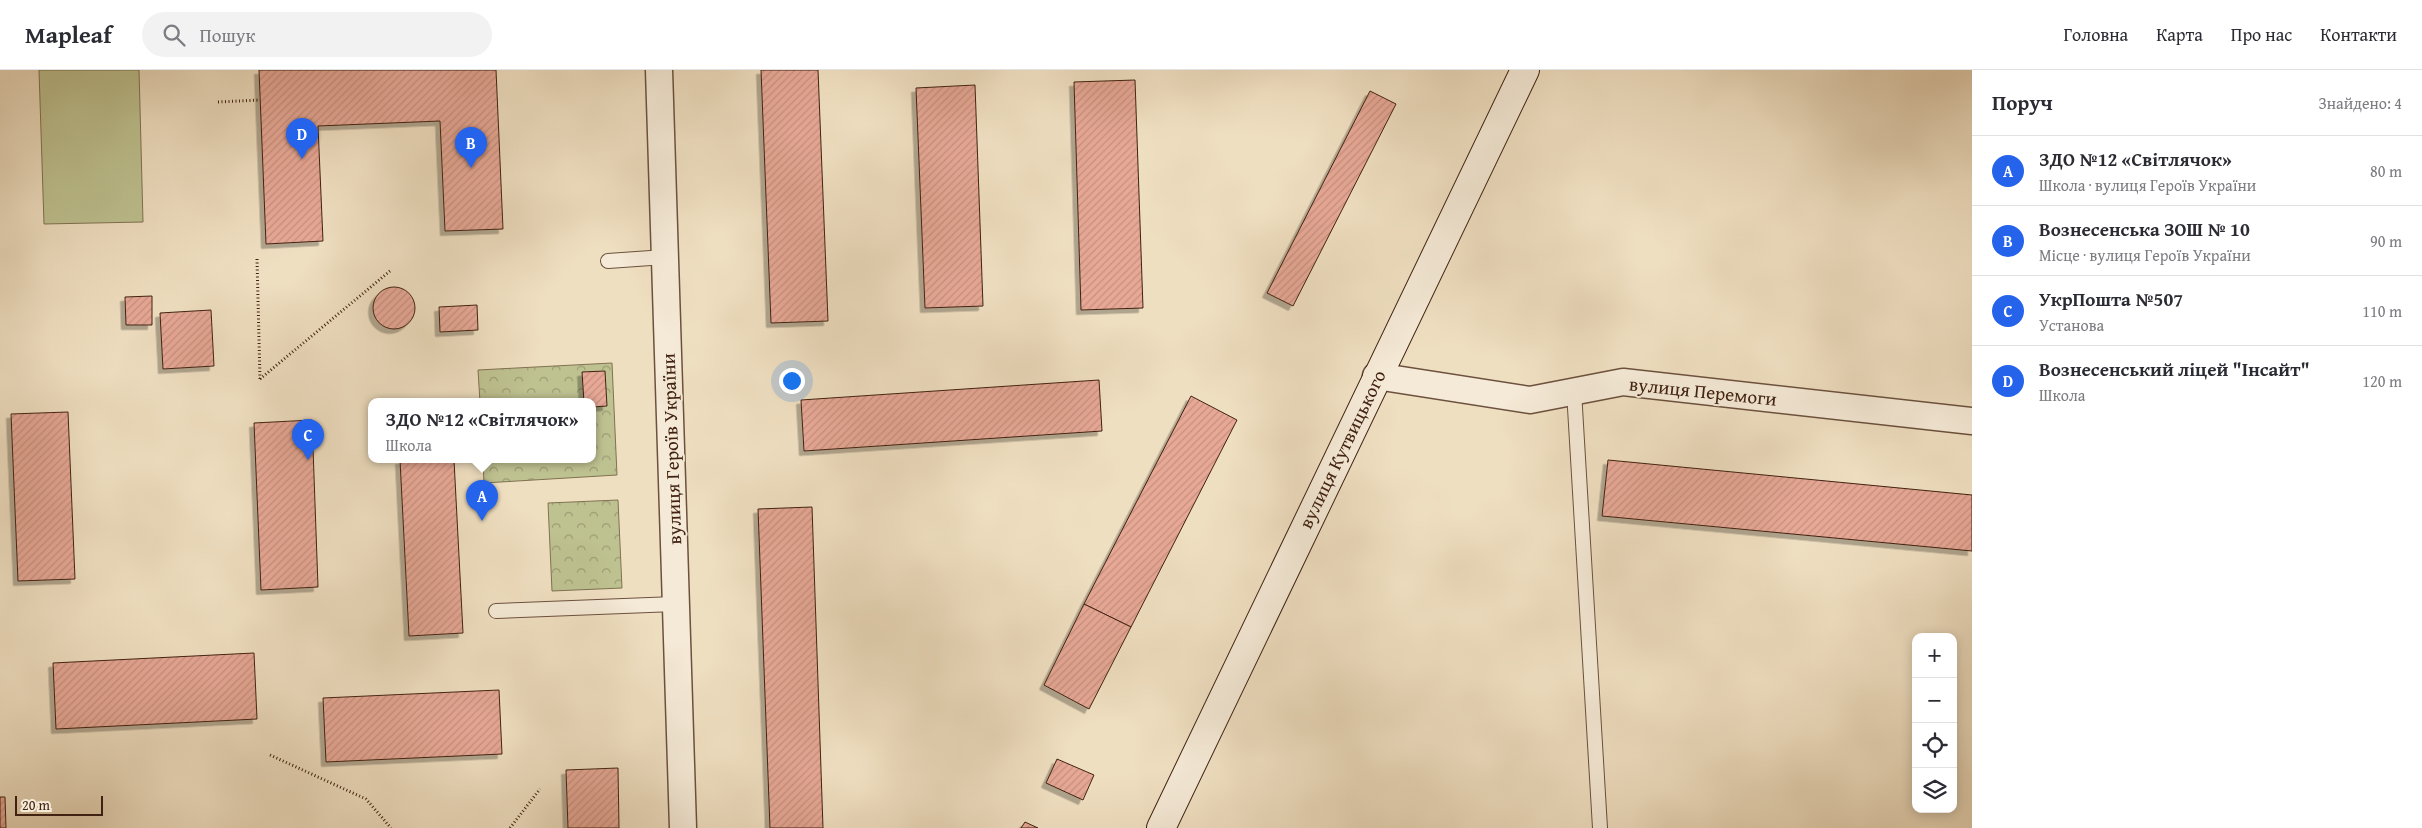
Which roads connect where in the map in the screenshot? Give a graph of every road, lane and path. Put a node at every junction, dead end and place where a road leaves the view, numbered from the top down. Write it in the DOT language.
graph roads {
  1 [pos="659,70"];
  2 [pos="1525,70"];
  3 [pos="260,100"];
  4 [pos="218,102"];
  5 [pos="257,258"];
  6 [pos="665,258"];
  7 [pos="608,260"];
  8 [pos="390,271"];
  9 [pos="1376,376"];
  10 [pos="1574,392"];
  11 [pos="1972,421"];
  12 [pos="675,604"];
  13 [pos="496,611"];
  14 [pos="270,755"];
  15 [pos="540,789"];
  16 [pos="391,828"];
  17 [pos="510,828"];
  18 [pos="682,828"];
  19 [pos="1161,828"];
  20 [pos="1600,828"];
  1 -- 6 [label="street, вулиця Героїв України"];
  2 -- 9 [label="street, вулиця Кутвицького"];
  3 -- 4 [label="path"];
  5 -- 8 [label="path"];
  6 -- 7 [label="lane"];
  6 -- 12 [label="street, вулиця Героїв України"];
  9 -- 10 [label="street, вулиця Перемоги"];
  9 -- 19 [label="street, вулиця Кутвицького"];
  10 -- 11 [label="street, вулиця Перемоги"];
  10 -- 20 [label="lane"];
  12 -- 13 [label="lane"];
  12 -- 18 [label="street, вулиця Героїв України"];
  14 -- 16 [label="path"];
  15 -- 17 [label="path"];
}
